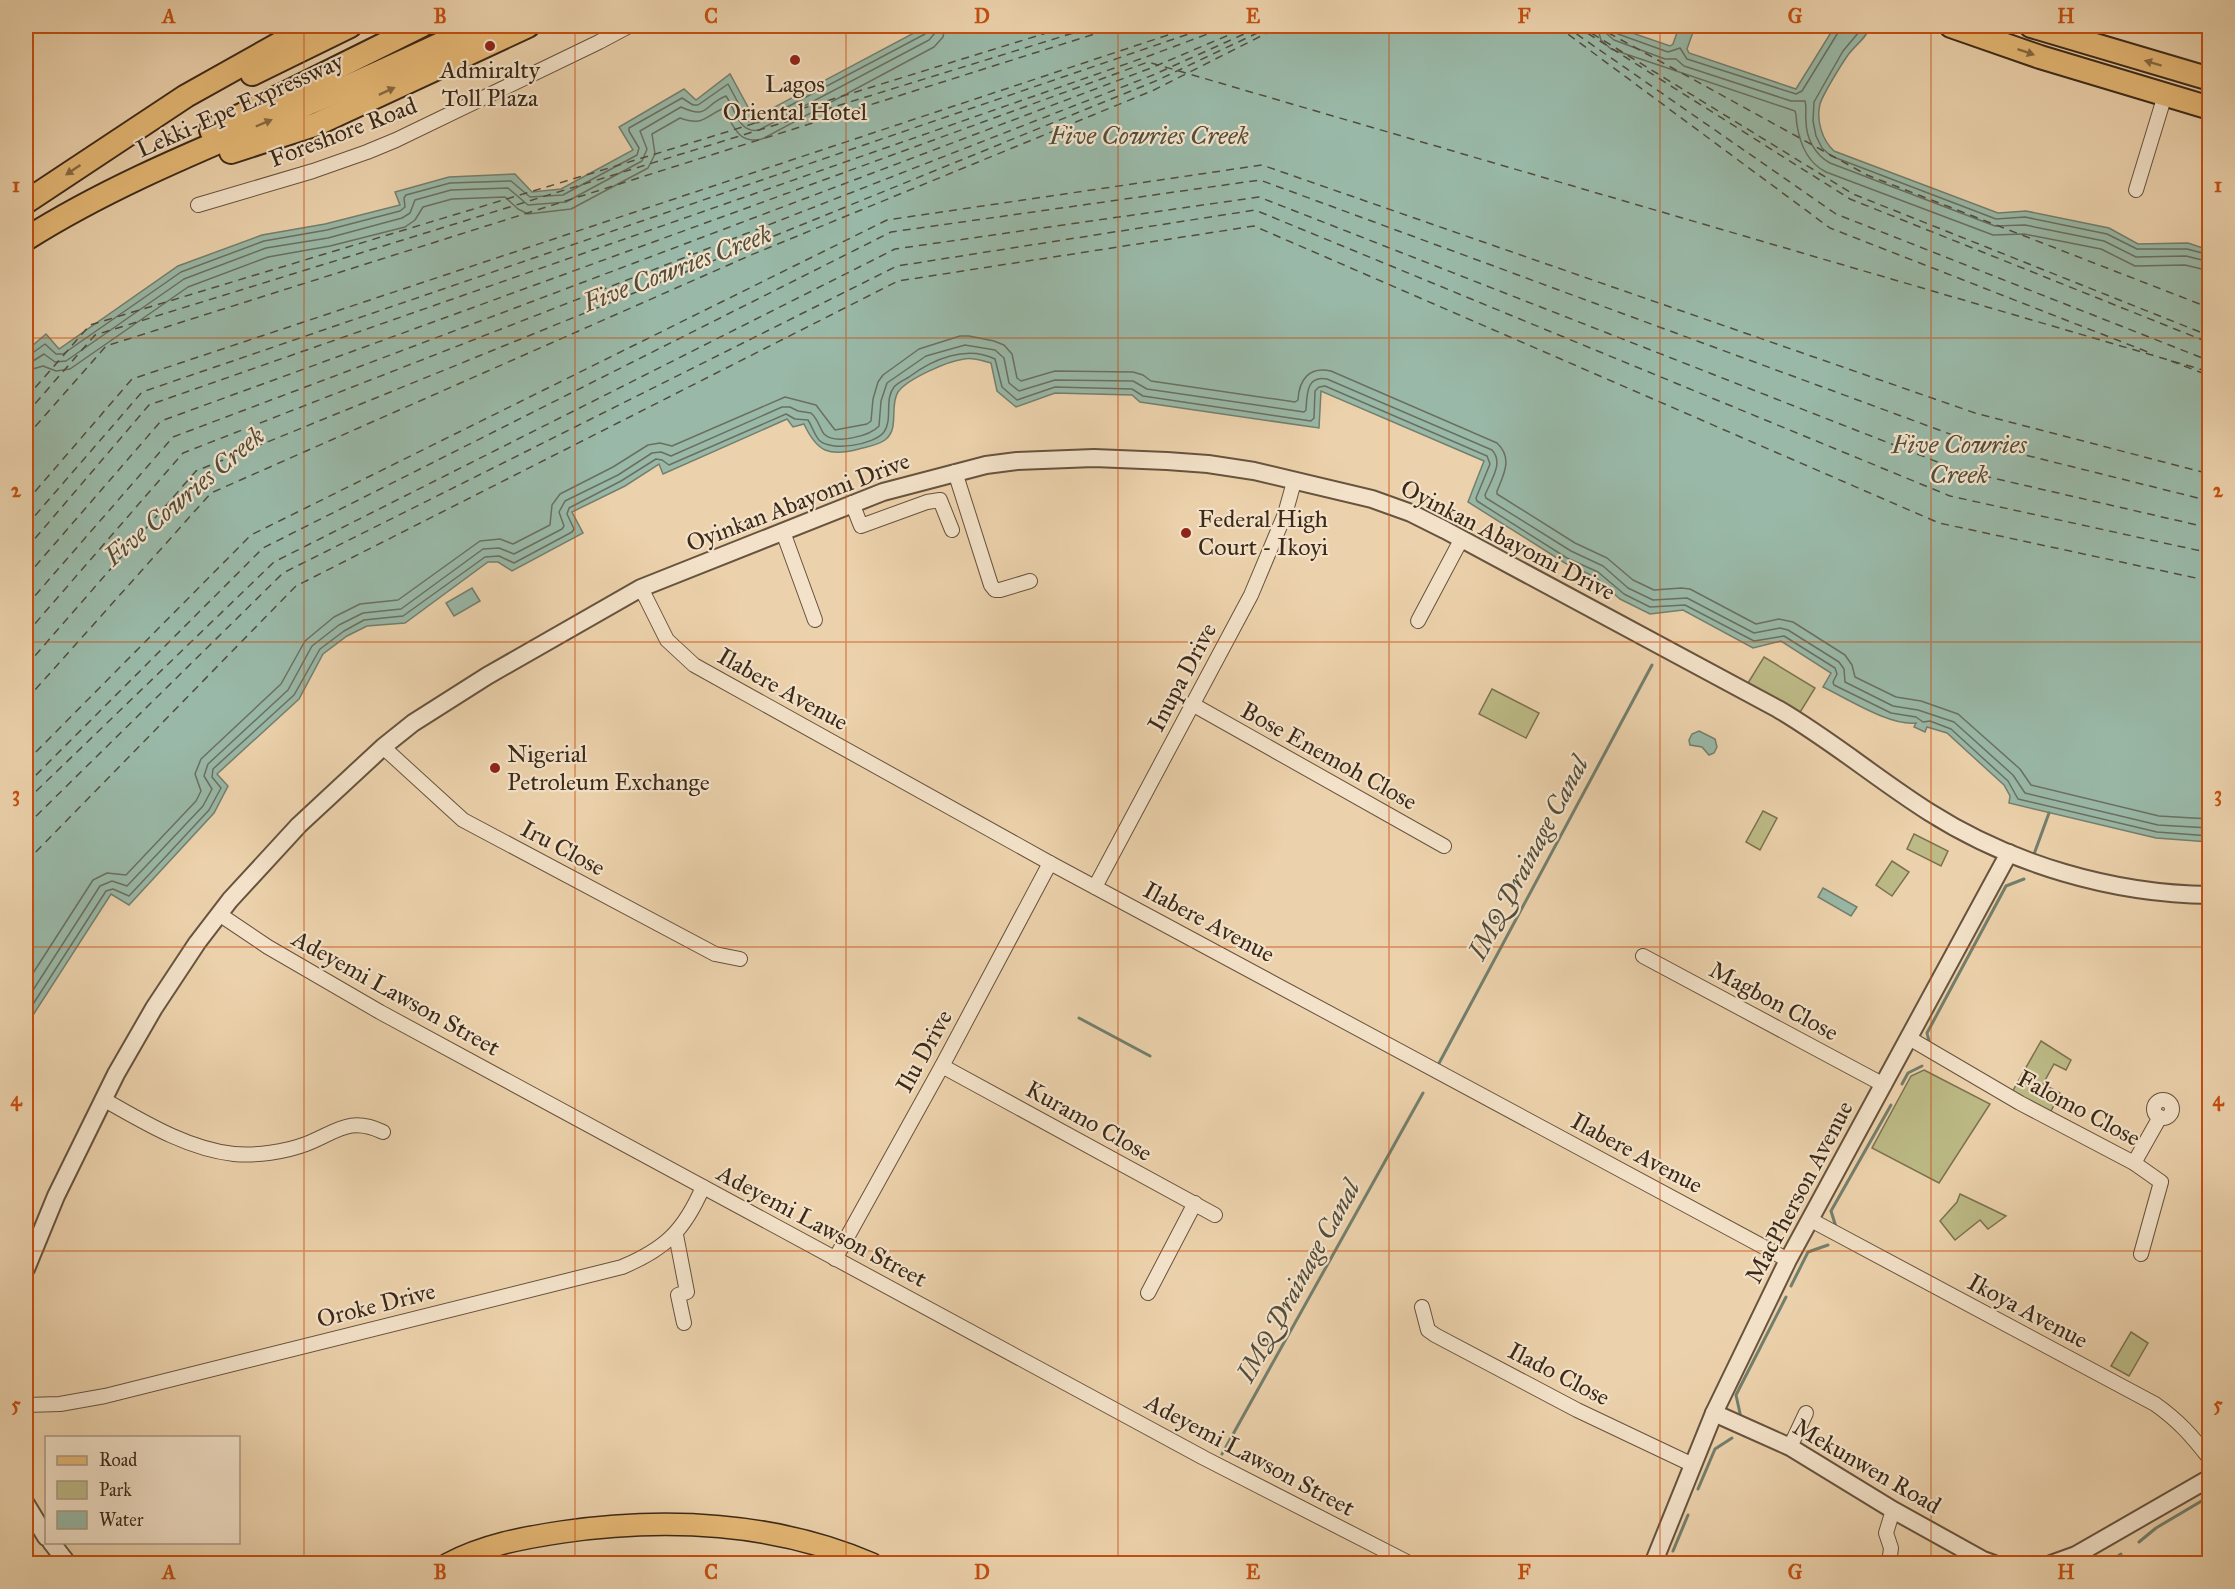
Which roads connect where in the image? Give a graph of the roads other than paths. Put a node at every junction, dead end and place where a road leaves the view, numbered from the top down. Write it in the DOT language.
graph roads {
  1 [pos="278,26"];
  2 [pos="311,26"];
  3 [pos="351,26"];
  4 [pos="421,26"];
  5 [pos="479,26"];
  6 [pos="528,26"];
  7 [pos="629,26"];
  8 [pos="2031,26"];
  9 [pos="1957,27"];
  10 [pos="270,65"];
  11 [pos="2210,80"];
  12 [pos="287,93"];
  13 [pos="2165,95"];
  14 [pos="2210,108"];
  15 [pos="121,137"];
  16 [pos="2136,190"];
  17 [pos="96,198"];
  18 [pos="26,202"];
  19 [pos="198,205"];
  20 [pos="26,239"];
  21 [pos="955,472"];
  22 [pos="1294,482"];
  23 [pos="852,503"];
  24 [pos="952,530"];
  25 [pos="783,532"];
  26 [pos="1461,540"];
  27 [pos="1030,581"];
  28 [pos="641,588"];
  29 [pos="815,620"];
  30 [pos="1418,621"];
  31 [pos="1192,704"];
  32 [pos="383,747"];
  33 [pos="1444,846"];
  34 [pos="2010,853"];
  35 [pos="1050,863"];
  36 [pos="1095,886"];
  37 [pos="2210,895"];
  38 [pos="219,914"];
  39 [pos="1643,956"];
  40 [pos="740,959"];
  41 [pos="1909,1038"];
  42 [pos="942,1066"];
  43 [pos="1884,1085"];
  44 [pos="103,1099"];
  45 [pos="2160,1118"];
  46 [pos="383,1132"];
  47 [pos="2134,1163"];
  48 [pos="703,1187"];
  49 [pos="1195,1203"];
  50 [pos="1215,1215"];
  51 [pos="1811,1220"];
  52 [pos="676,1235"];
  53 [pos="2141,1254"];
  54 [pos="835,1259"];
  55 [pos="1788,1260"];
  56 [pos="26,1269"];
  57 [pos="1149,1293"];
  58 [pos="1422,1307"];
  59 [pos="684,1323"];
  60 [pos="26,1405"];
  61 [pos="1714,1413"];
  62 [pos="1806,1413"];
  63 [pos="1790,1447"];
  64 [pos="2210,1459"];
  65 [pos="1693,1465"];
  66 [pos="2210,1478"];
  67 [pos="26,1504"];
  68 [pos="1893,1510"];
  69 [pos="45,1535"];
  70 [pos="53,1544"];
  71 [pos="68,1563"];
  72 [pos="447,1563"];
  73 [pos="481,1563"];
  74 [pos="834,1563"];
  75 [pos="872,1563"];
  76 [pos="1411,1563"];
  77 [pos="1653,1563"];
  78 [pos="1890,1563"];
  79 [pos="1994,1563"];
  80 [pos="2051,1563"];
  1 -- 15 [label="highway"];
  2 -- 15 [label="highway, Lekki-Epe Expressway"];
  3 -- 10 [label="highway"];
  4 -- 12 [label="highway"];
  17 -- 5 [label="highway, Lekki-Epe Expressway, one-way"];
  17 -- 6 [label="highway, one-way"];
  7 -- 19 [label="street, Foreshore Road"];
  11 -- 8 [label="highway, one-way"];
  9 -- 13 [label="highway, one-way"];
  10 -- 12 [label="highway"];
  10 -- 15 [label="highway"];
  12 -- 17 [label="highway"];
  13 -- 14 [label="highway"];
  13 -- 16 [label="street"];
  15 -- 18 [label="highway, Lekki-Epe Expressway, one-way"];
  17 -- 20 [label="highway, Lekki-Epe Expressway"];
  21 -- 22 [label="street, Oyinkan Abayomi Drive"];
  21 -- 23 [label="street, Oyinkan Abayomi Drive"];
  21 -- 27 [label="street"];
  22 -- 26 [label="street, Oyinkan Abayomi Drive"];
  22 -- 31 [label="street, Inupa Drive"];
  23 -- 24 [label="street"];
  23 -- 25 [label="street, Oyinkan Abayomi Drive"];
  25 -- 28 [label="street, Oyinkan Abayomi Drive"];
  25 -- 29 [label="street"];
  26 -- 30 [label="street"];
  26 -- 34 [label="street, Oyinkan Abayomi Drive"];
  28 -- 32 [label="street, Oyinkan Abayomi Drive"];
  28 -- 35 [label="street, Ilabere Avenue"];
  31 -- 33 [label="street, Bose Enemoh Close"];
  31 -- 36 [label="street, Inupa Drive"];
  32 -- 38 [label="street, Oyinkan Abayomi Drive"];
  32 -- 40 [label="street, Iru Close"];
  34 -- 37 [label="street, Oyinkan Abayomi Drive"];
  34 -- 41 [label="street, MacPherson Avenue"];
  35 -- 36 [label="street, Ilabere Avenue"];
  35 -- 42 [label="street, Ilu Drive"];
  36 -- 55 [label="street, Ilabere Avenue"];
  38 -- 44 [label="street, Oyinkan Abayomi Drive"];
  38 -- 48 [label="street, Adeyemi Lawson Street"];
  39 -- 43 [label="street, Magbon Close"];
  41 -- 43 [label="street, MacPherson Avenue"];
  41 -- 47 [label="street, Falomo Close"];
  42 -- 49 [label="street, Kuramo Close"];
  42 -- 54 [label="street, Ilu Drive"];
  43 -- 51 [label="street, MacPherson Avenue"];
  44 -- 46 [label="street"];
  44 -- 56 [label="street, Oyinkan Abayomi Drive"];
  45 -- 47 [label="street"];
  47 -- 53 [label="street, Falomo Close"];
  48 -- 52 [label="street, Oroke Drive"];
  48 -- 54 [label="street, Adeyemi Lawson Street"];
  49 -- 50 [label="street, Kuramo Close"];
  49 -- 57 [label="street"];
  51 -- 55 [label="street, MacPherson Avenue"];
  51 -- 64 [label="street, Ikoya Avenue"];
  52 -- 59 [label="street"];
  52 -- 60 [label="street, Oroke Drive"];
  54 -- 76 [label="street, Adeyemi Lawson Street"];
  55 -- 61 [label="street, MacPherson Avenue"];
  58 -- 65 [label="street, Ilado Close"];
  61 -- 63 [label="street, Mekunwen Road"];
  61 -- 65 [label="street, MacPherson Avenue"];
  62 -- 63 [label="street"];
  63 -- 68 [label="street, Mekunwen Road"];
  65 -- 77 [label="street, MacPherson Avenue"];
  66 -- 80 [label="street"];
  67 -- 69 [label="street"];
  68 -- 78 [label="street"];
  68 -- 79 [label="street, Mekunwen Road"];
  70 -- 71 [label="street"];
  72 -- 75 [label="main road"];
  73 -- 74 [label="main road"];
}
